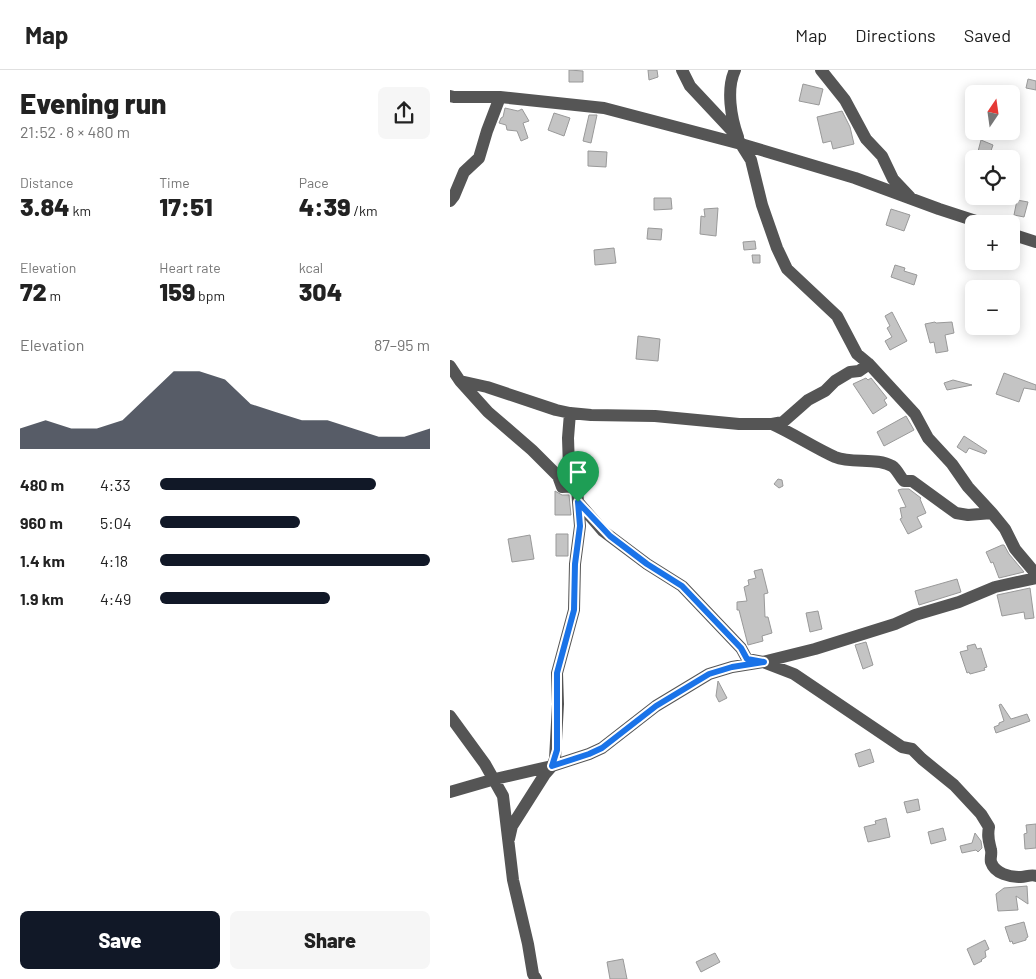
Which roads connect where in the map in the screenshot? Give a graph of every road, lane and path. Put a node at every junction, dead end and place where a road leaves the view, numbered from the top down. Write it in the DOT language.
graph roads {
  1 [pos="682,70"];
  2 [pos="735,70"];
  3 [pos="821,70"];
  4 [pos="450,96"];
  5 [pos="500,97"];
  6 [pos="741,144"];
  7 [pos="914,200"];
  8 [pos="450,201"];
  9 [pos="965,217"];
  10 [pos="1020,237"];
  11 [pos="1036,242"];
  12 [pos="869,364"];
  13 [pos="450,366"];
  14 [pos="460,381"];
  15 [pos="570,413"];
  16 [pos="772,424"];
  17 [pos="577,486"];
  18 [pos="578,502"];
  19 [pos="992,512"];
  20 [pos="1036,574"];
  21 [pos="1036,578"];
  22 [pos="764,662"];
  23 [pos="450,716"];
  24 [pos="552,766"];
  25 [pos="495,779"];
  26 [pos="450,792"];
  27 [pos="509,839"];
  28 [pos="1036,876"];
  29 [pos="536,979"];
  1 -- 6 [label="street"];
  2 -- 6 [label="street"];
  3 -- 7 [label="street"];
  4 -- 5 [label="street"];
  5 -- 6 [label="street"];
  5 -- 8 [label="street"];
  6 -- 7 [label="street"];
  6 -- 12 [label="street"];
  7 -- 9 [label="street"];
  10 -- 11 [label="street"];
  12 -- 16 [label="street"];
  12 -- 19 [label="street"];
  13 -- 14 [label="street"];
  14 -- 15 [label="street"];
  14 -- 17 [label="street"];
  15 -- 16 [label="street"];
  15 -- 17 [label="street"];
  16 -- 19 [label="street"];
  17 -- 18 [label="street"];
  18 -- 22 [label="street"];
  18 -- 24 [label="street"];
  19 -- 20 [label="street"];
  21 -- 22 [label="street"];
  22 -- 24 [label="street"];
  22 -- 28 [label="street"];
  23 -- 25 [label="street"];
  24 -- 25 [label="street"];
  24 -- 27 [label="street"];
  25 -- 26 [label="street"];
  25 -- 27 [label="street"];
  27 -- 29 [label="street"];
}
